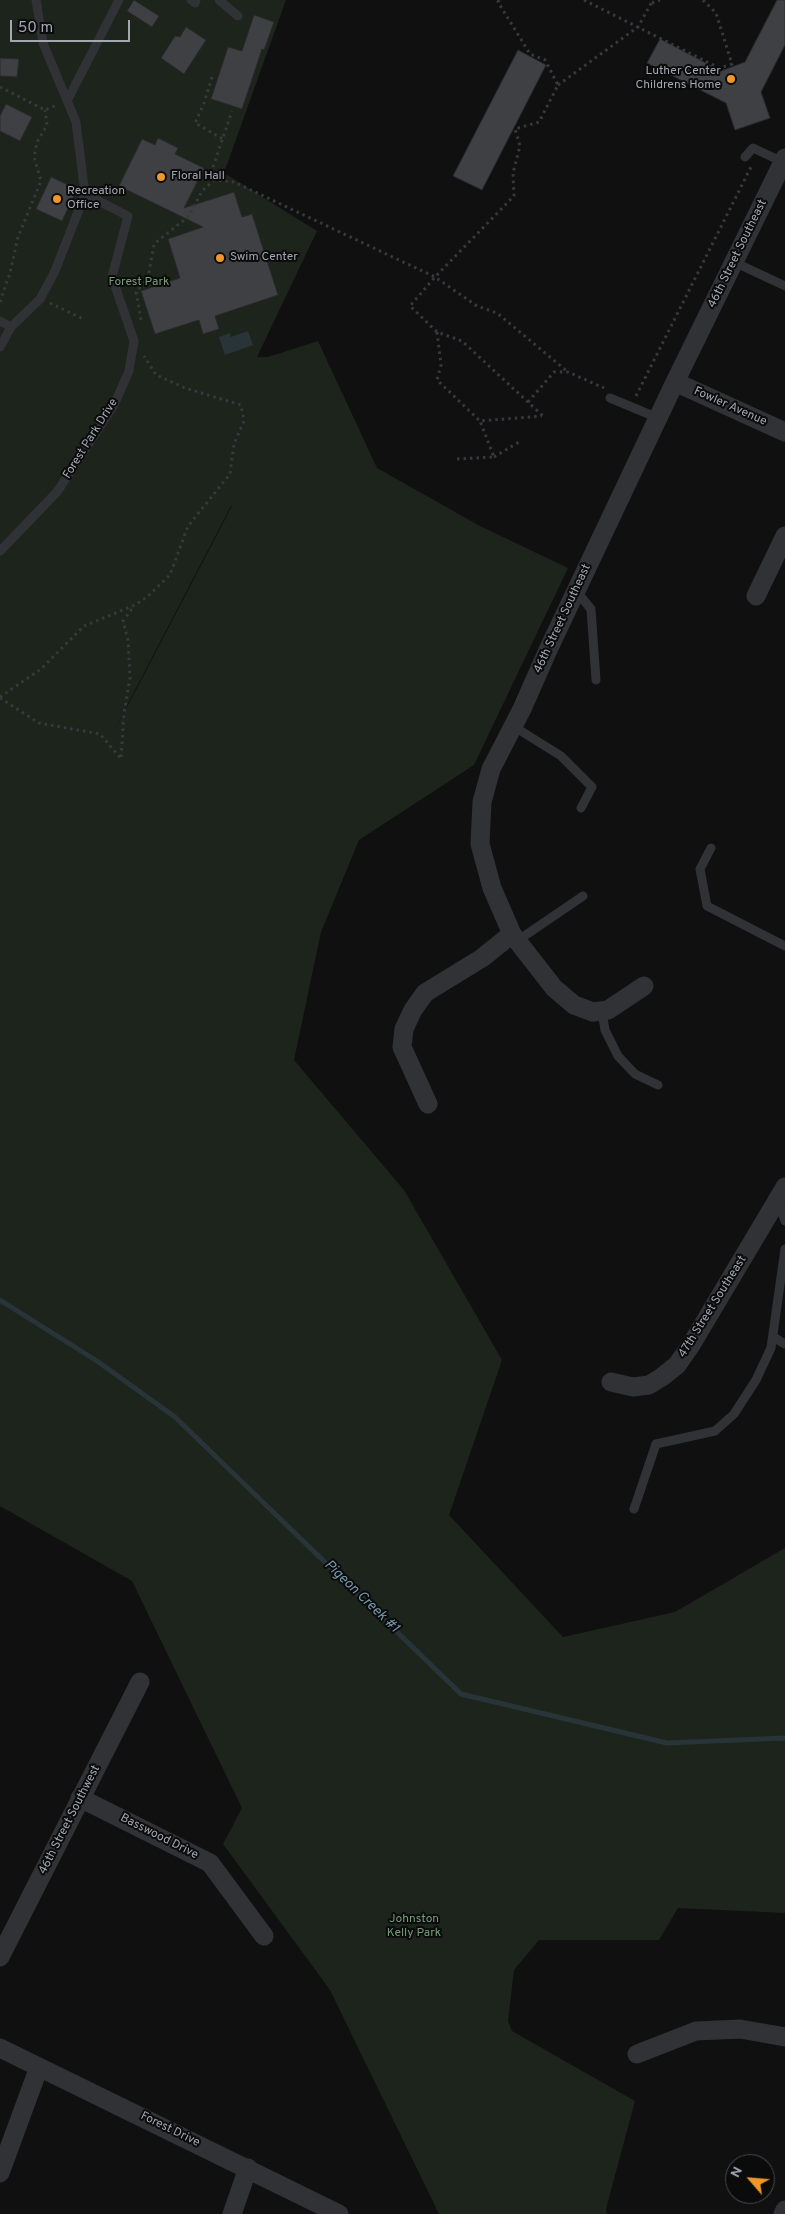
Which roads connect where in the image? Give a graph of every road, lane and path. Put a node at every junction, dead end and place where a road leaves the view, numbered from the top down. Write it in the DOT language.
graph roads {
  1 [pos="36,0"];
  2 [pos="119,0"];
  3 [pos="191,0"];
  4 [pos="196,0"];
  5 [pos="220,0"];
  6 [pos="499,0"];
  7 [pos="584,0"];
  8 [pos="660,0"];
  9 [pos="703,0"];
  10 [pos="653,1"];
  11 [pos="238,16"];
  12 [pos="638,28"];
  13 [pos="212,77"];
  14 [pos="558,84"];
  15 [pos="0,87"];
  16 [pos="67,101"];
  17 [pos="45,110"];
  18 [pos="232,111"];
  19 [pos="223,139"];
  20 [pos="760,151"];
  21 [pos="745,157"];
  22 [pos="784,160"];
  23 [pos="214,180"];
  24 [pos="84,194"];
  25 [pos="734,262"];
  26 [pos="435,277"];
  27 [pos="785,286"];
  28 [pos="40,299"];
  29 [pos="0,302"];
  30 [pos="83,319"];
  31 [pos="141,320"];
  32 [pos="0,321"];
  33 [pos="11,327"];
  34 [pos="437,332"];
  35 [pos="134,341"];
  36 [pos="0,347"];
  37 [pos="568,372"];
  38 [pos="675,382"];
  39 [pos="609,394"];
  40 [pos="528,402"];
  41 [pos="632,402"];
  42 [pos="658,418"];
  43 [pos="480,421"];
  44 [pos="785,432"];
  45 [pos="519,442"];
  46 [pos="494,457"];
  47 [pos="457,459"];
  48 [pos="785,536"];
  49 [pos="0,551"];
  50 [pos="576,591"];
  51 [pos="756,596"];
  52 [pos="135,605"];
  53 [pos="596,680"];
  54 [pos="0,697"];
  55 [pos="513,726"];
  56 [pos="581,808"];
  57 [pos="711,848"];
  58 [pos="583,896"];
  59 [pos="514,938"];
  60 [pos="785,946"];
  61 [pos="644,986"];
  62 [pos="602,1011"];
  63 [pos="658,1085"];
  64 [pos="428,1104"];
  65 [pos="782,1193"];
  66 [pos="785,1221"];
  67 [pos="785,1249"];
  68 [pos="773,1337"];
  69 [pos="785,1344"];
  70 [pos="611,1382"];
  71 [pos="634,1509"];
  72 [pos="140,1682"];
  73 [pos="80,1798"];
  74 [pos="264,1936"];
  75 [pos="0,1957"];
  76 [pos="785,2037"];
  77 [pos="0,2048"];
  78 [pos="637,2054"];
  79 [pos="39,2067"];
  80 [pos="248,2168"];
  81 [pos="0,2173"];
  82 [pos="785,2210"];
  83 [pos="232,2214"];
  84 [pos="339,2214"];
  85 [pos="783,2214"];
  1 -- 16 [label="lane"];
  2 -- 16 [label="lane"];
  3 -- 4 [label="lane"];
  5 -- 11 [label="lane"];
  6 -- 14 [label="path"];
  7 -- 12 [label="path"];
  8 -- 10 [label="path"];
  9 -- 12 [label="path"];
  10 -- 12 [label="path"];
  12 -- 14 [label="path"];
  13 -- 19 [label="path"];
  14 -- 26 [label="path"];
  15 -- 17 [label="path"];
  16 -- 17 [label="path"];
  16 -- 24 [label="lane"];
  17 -- 29 [label="path"];
  18 -- 19 [label="path"];
  19 -- 23 [label="path"];
  20 -- 21 [label="lane"];
  20 -- 22 [label="lane"];
  20 -- 41 [label="path"];
  22 -- 25 [label="street, 46th Street Southeast"];
  23 -- 26 [label="path"];
  23 -- 31 [label="path"];
  24 -- 28 [label="lane"];
  24 -- 35 [label="lane, Forest Park Drive"];
  25 -- 27 [label="lane"];
  25 -- 38 [label="street, 46th Street Southeast"];
  26 -- 34 [label="path"];
  26 -- 37 [label="path"];
  28 -- 30 [label="path"];
  28 -- 33 [label="lane"];
  32 -- 33 [label="lane"];
  33 -- 36 [label="lane"];
  34 -- 40 [label="path"];
  34 -- 43 [label="path"];
  35 -- 49 [label="lane, Forest Park Drive"];
  35 -- 52 [label="path"];
  37 -- 39 [label="path"];
  37 -- 40 [label="path"];
  38 -- 42 [label="street, 46th Street Southeast"];
  38 -- 44 [label="street, Fowler Avenue"];
  39 -- 42 [label="lane"];
  40 -- 43 [label="path"];
  42 -- 50 [label="street, 46th Street Southeast"];
  43 -- 46 [label="path"];
  45 -- 46 [label="path"];
  46 -- 47 [label="path"];
  48 -- 51 [label="street"];
  50 -- 53 [label="lane"];
  50 -- 55 [label="street, 46th Street Southeast"];
  52 -- 54 [label="path"];
  52 -- 54 [label="path"];
  55 -- 56 [label="lane"];
  55 -- 59 [label="street, 46th Street Southeast"];
  57 -- 60 [label="lane"];
  58 -- 59 [label="lane"];
  59 -- 62 [label="street, 46th Street Southeast"];
  59 -- 64 [label="street"];
  61 -- 62 [label="street"];
  62 -- 63 [label="lane"];
  65 -- 66 [label="lane"];
  65 -- 70 [label="street, 47th Street Southeast"];
  67 -- 68 [label="lane"];
  68 -- 69 [label="lane"];
  68 -- 71 [label="lane"];
  72 -- 73 [label="street, 46th Street Southwest"];
  73 -- 74 [label="street, Basswood Drive"];
  73 -- 75 [label="street, 46th Street Southwest"];
  76 -- 78 [label="street"];
  77 -- 79 [label="street, Forest Drive"];
  79 -- 80 [label="street, Forest Drive"];
  79 -- 81 [label="street"];
  80 -- 83 [label="street"];
  80 -- 84 [label="street, Forest Drive"];
  82 -- 85 [label="street"];
}
